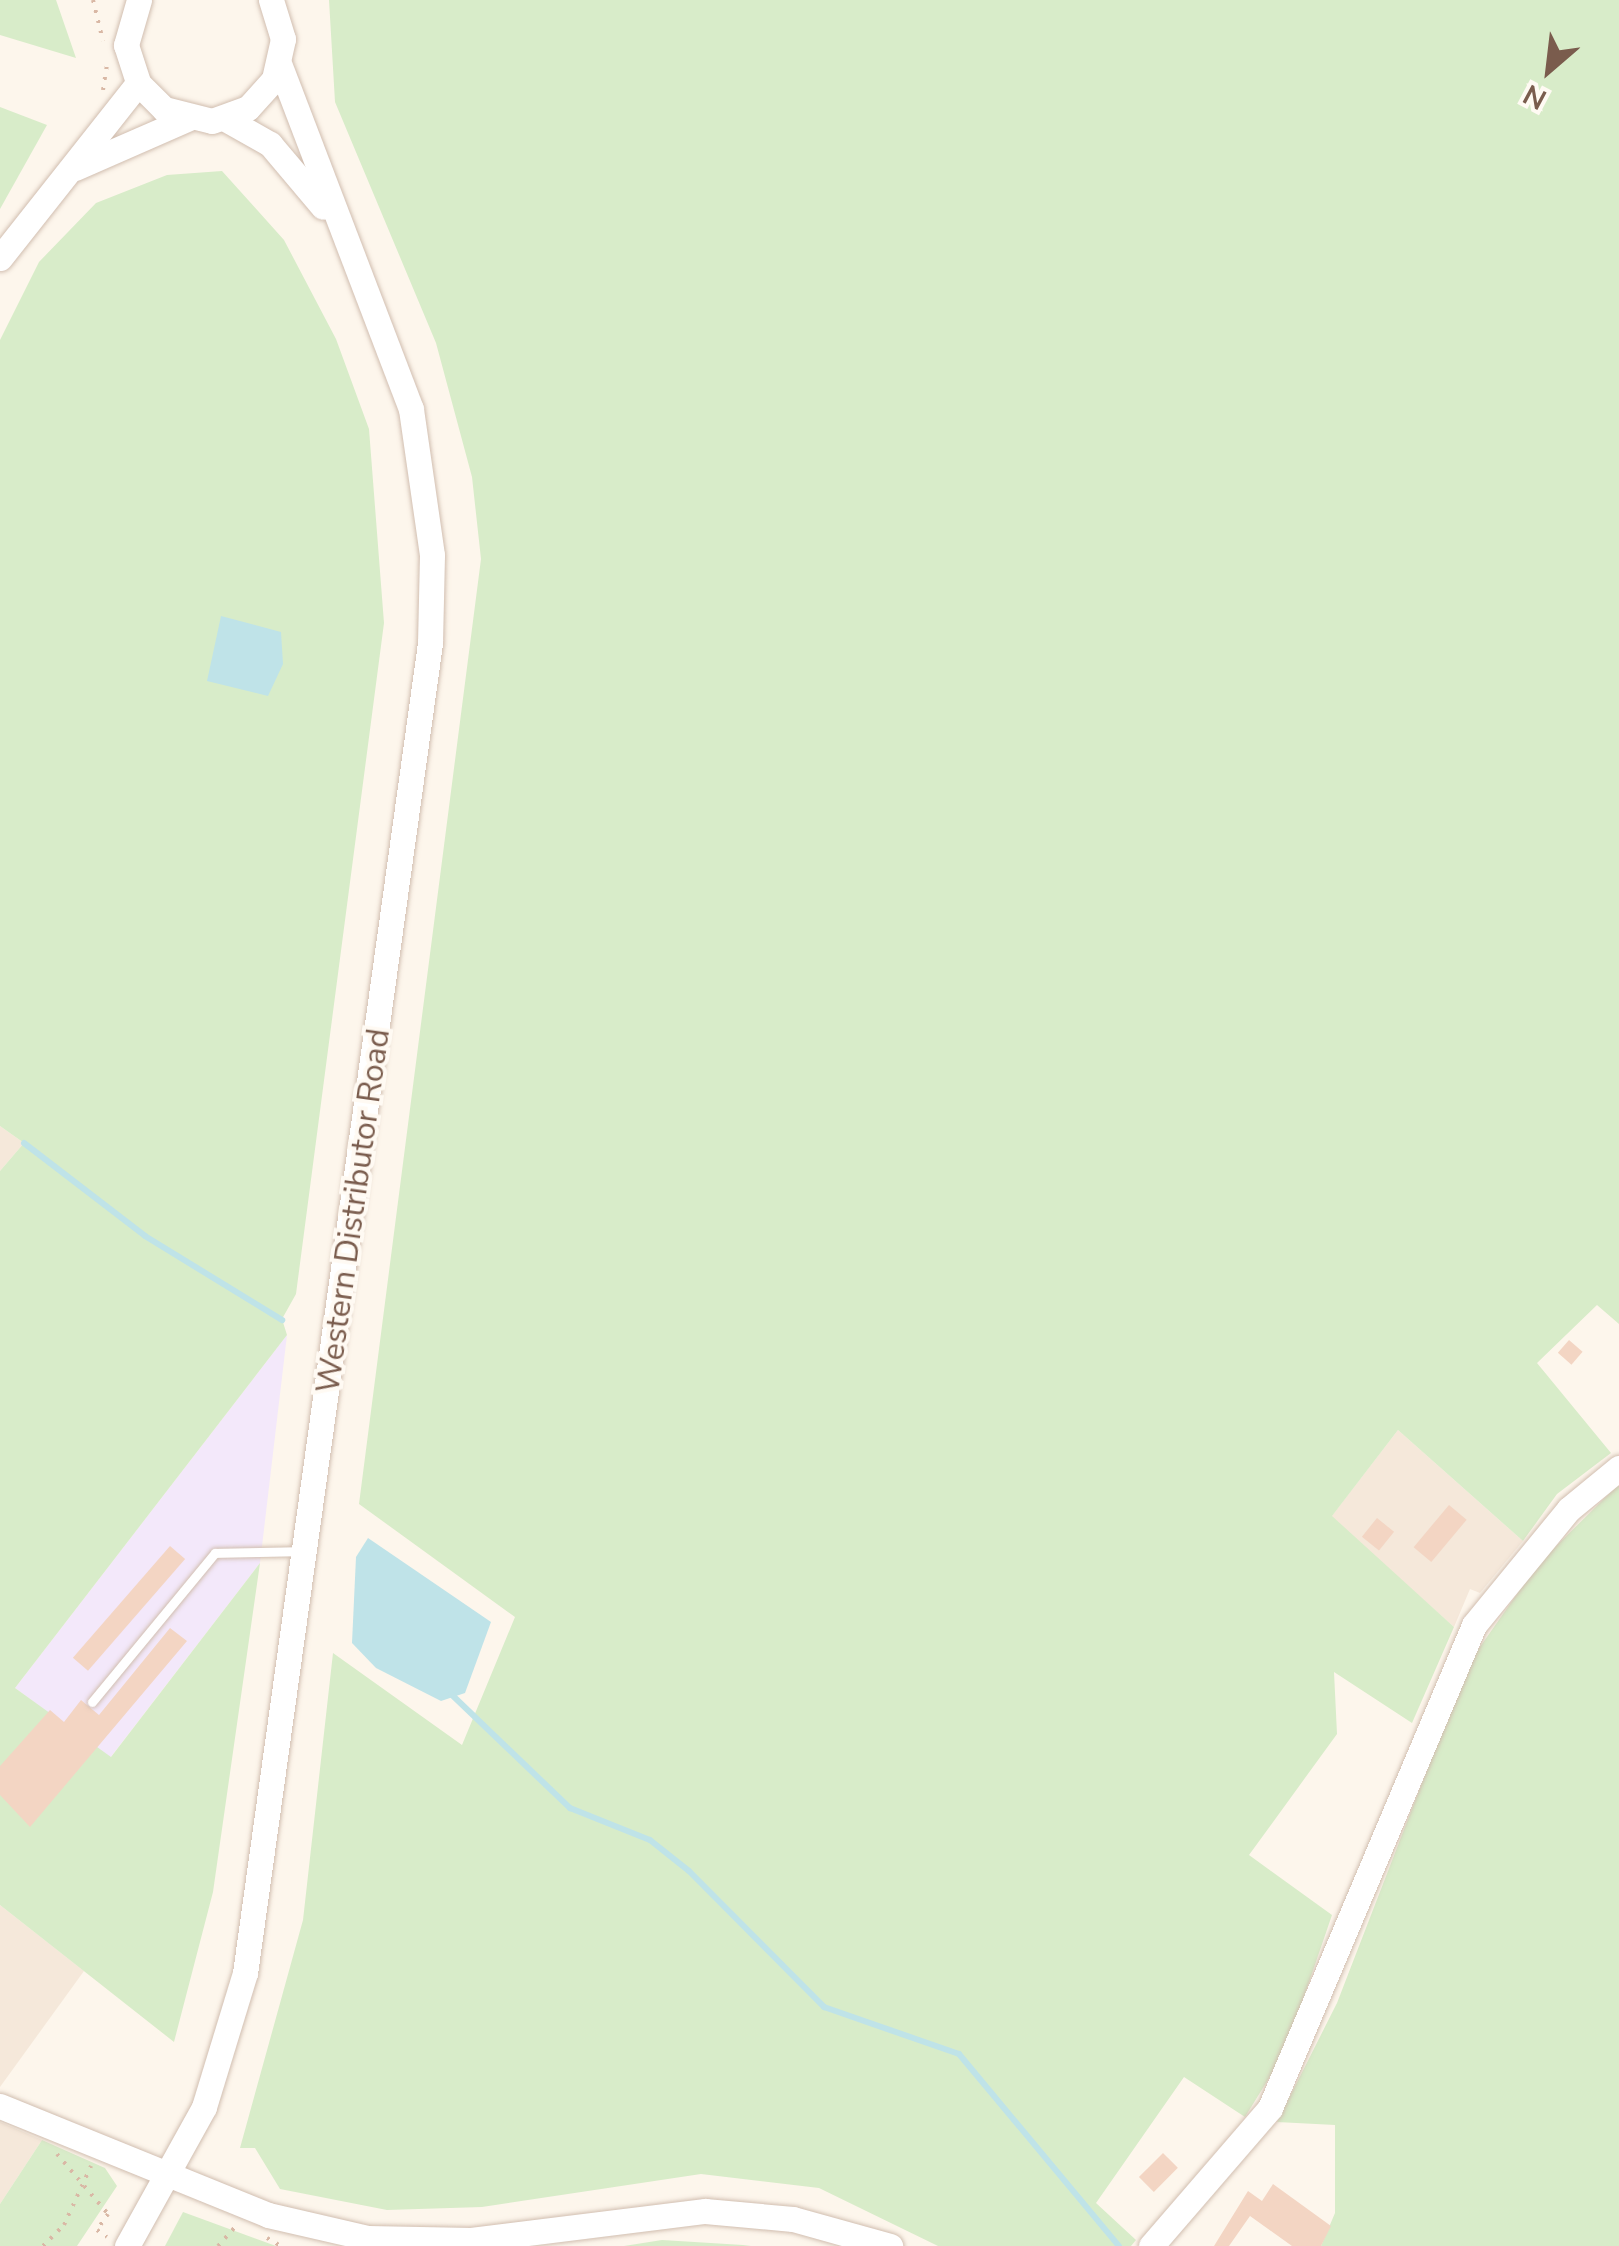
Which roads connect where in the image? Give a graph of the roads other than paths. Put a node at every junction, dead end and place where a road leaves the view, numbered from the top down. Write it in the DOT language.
graph roads {
  1 [pos="118,0"];
  2 [pos="139,0"];
  3 [pos="271,0"];
  4 [pos="127,31"];
  5 [pos="280,66"];
  6 [pos="138,83"];
  7 [pos="224,118"];
  8 [pos="187,119"];
  9 [pos="70,171"];
  10 [pos="350,244"];
  11 [pos="0,258"];
  12 [pos="1619,1468"];
  13 [pos="306,1552"];
  14 [pos="92,1702"];
  15 [pos="0,2106"];
  16 [pos="171,2176"];
  17 [pos="314,2228"];
  18 [pos="128,2246"];
  19 [pos="334,2246"];
  20 [pos="890,2246"];
  21 [pos="1151,2246"];
  1 -- 4 [label="main road"];
  2 -- 4 [label="main road"];
  3 -- 5 [label="main road, Western Distributor Road"];
  4 -- 6 [label="main road"];
  5 -- 7 [label="main road"];
  5 -- 10 [label="main road, Western Distributor Road"];
  6 -- 8 [label="main road"];
  6 -- 9 [label="main road"];
  7 -- 8 [label="main road"];
  7 -- 10 [label="main road, Western Distributor Road"];
  8 -- 9 [label="main road"];
  9 -- 11 [label="main road"];
  10 -- 13 [label="main road, Western Distributor Road"];
  12 -- 21 [label="main road"];
  13 -- 14 [label="lane"];
  13 -- 16 [label="main road, Western Distributor Road"];
  15 -- 16 [label="main road"];
  16 -- 17 [label="main road"];
  16 -- 18 [label="main road, Western Distributor Road"];
  17 -- 19 [label="lane"];
  17 -- 20 [label="main road"];
}
